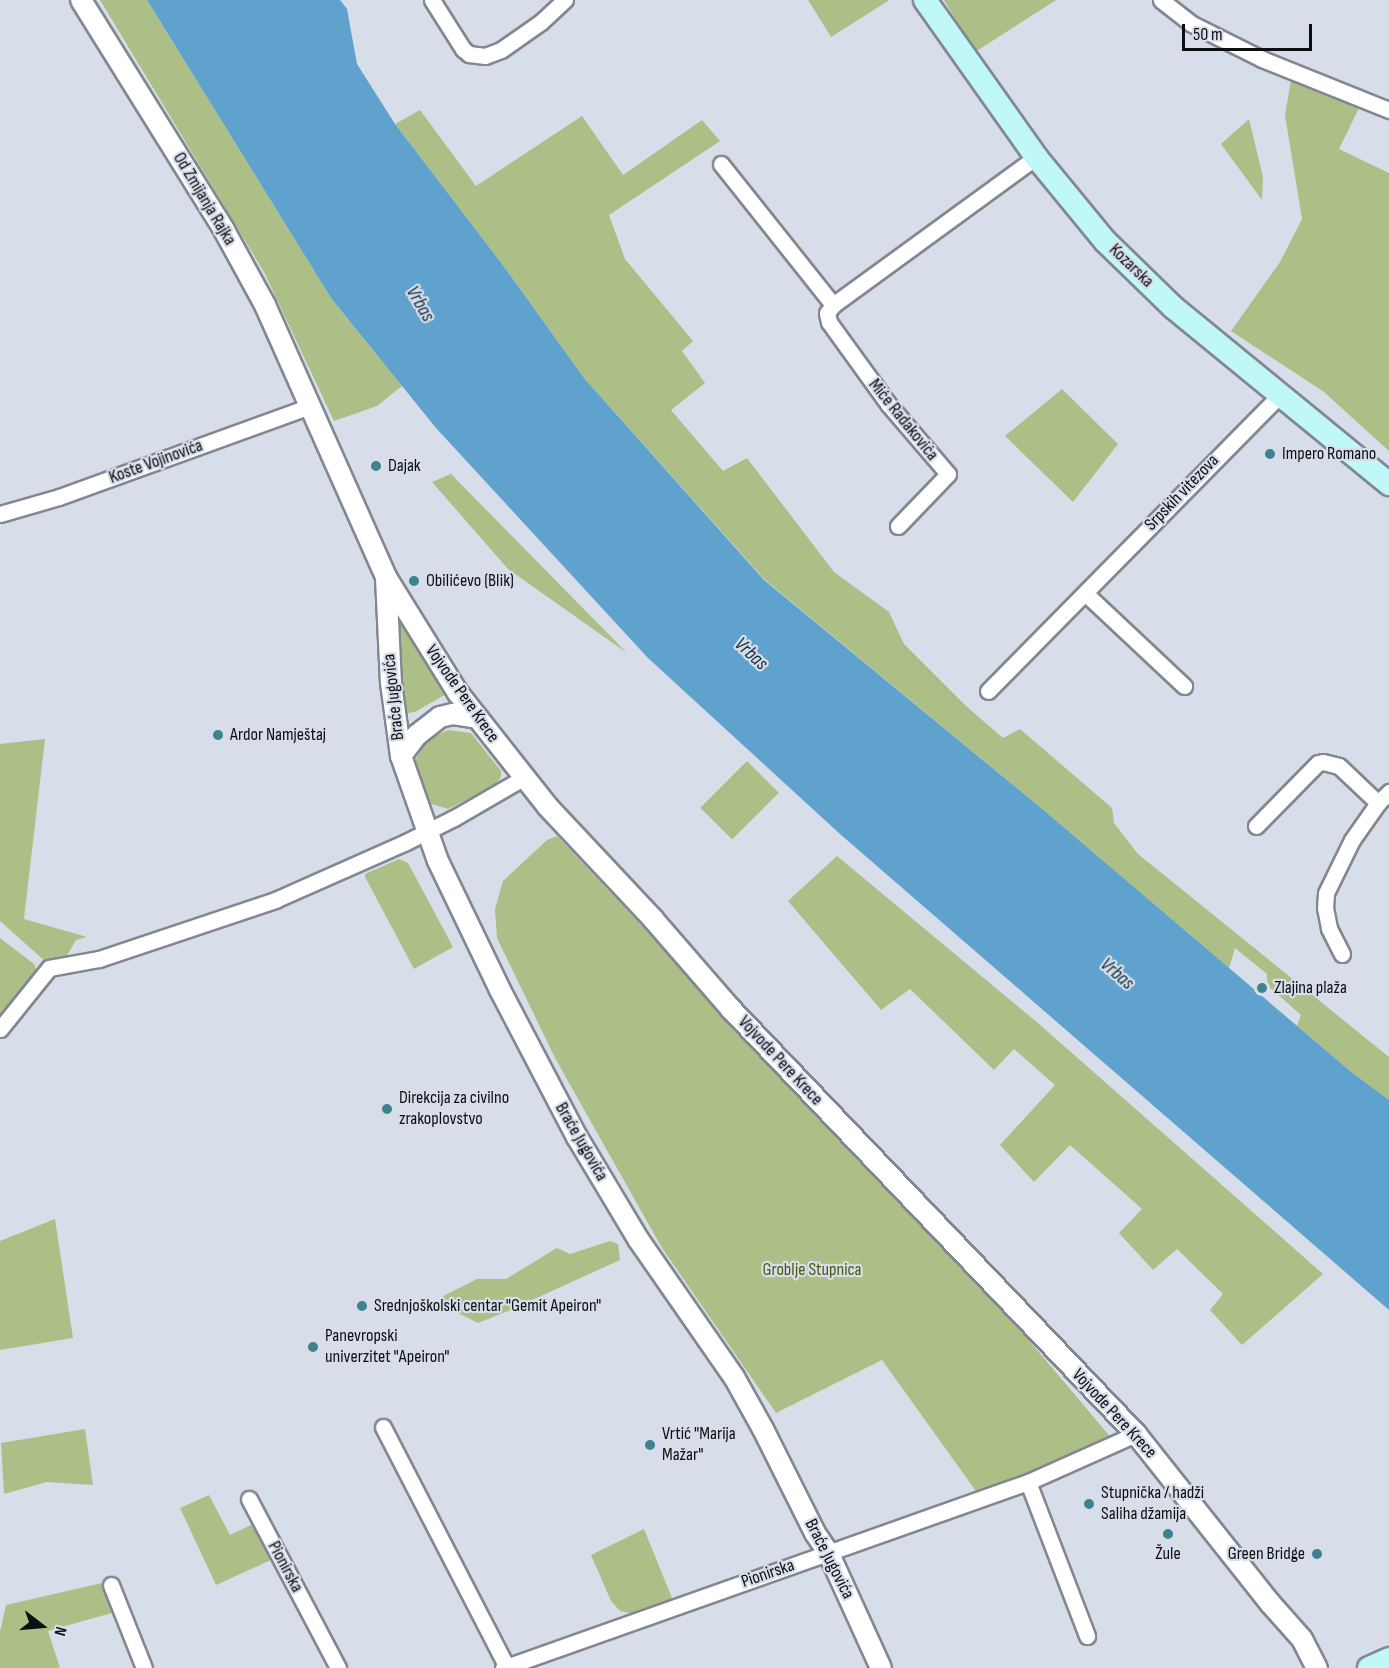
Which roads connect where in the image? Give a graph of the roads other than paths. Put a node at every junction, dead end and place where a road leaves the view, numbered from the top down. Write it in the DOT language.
graph roads {
  1 [pos="81,0"];
  2 [pos="432,0"];
  3 [pos="565,0"];
  4 [pos="926,0"];
  5 [pos="1161,0"];
  6 [pos="1389,110"];
  7 [pos="1036,157"];
  8 [pos="721,164"];
  9 [pos="833,305"];
  10 [pos="1281,394"];
  11 [pos="311,406"];
  12 [pos="1389,484"];
  13 [pos="0,514"];
  14 [pos="898,526"];
  15 [pos="386,577"];
  16 [pos="1085,593"];
  17 [pos="1184,686"];
  18 [pos="988,691"];
  19 [pos="478,718"];
  20 [pos="401,756"];
  21 [pos="523,778"];
  22 [pos="1383,797"];
  23 [pos="1256,826"];
  24 [pos="427,831"];
  25 [pos="1342,954"];
  26 [pos="0,1029"];
  27 [pos="383,1427"];
  28 [pos="1136,1434"];
  29 [pos="1028,1482"];
  30 [pos="249,1499"];
  31 [pos="829,1554"];
  32 [pos="111,1585"];
  33 [pos="1087,1636"];
  34 [pos="1389,1659"];
  35 [pos="505,1667"];
  36 [pos="144,1668"];
  37 [pos="338,1668"];
  38 [pos="881,1668"];
  39 [pos="1317,1668"];
  40 [pos="1369,1668"];
  1 -- 11 [label="street, Od Zmijanja Rajka"];
  2 -- 3 [label="street"];
  4 -- 7 [label="main road, Kozarska"];
  5 -- 6 [label="street"];
  7 -- 9 [label="street"];
  7 -- 10 [label="main road, Kozarska"];
  8 -- 9 [label="street"];
  9 -- 14 [label="street, Miće Radakovića"];
  10 -- 12 [label="main road, Kozarska"];
  10 -- 16 [label="street, Srpskih vitezova"];
  11 -- 13 [label="street, Koste Vojinovića"];
  11 -- 15 [label="street, Vojvode Pere Krece"];
  15 -- 19 [label="street, Vojvode Pere Krece"];
  15 -- 20 [label="street, Braće Jugovića"];
  16 -- 17 [label="street"];
  16 -- 18 [label="street, Srpskih vitezova"];
  19 -- 20 [label="street"];
  19 -- 21 [label="street, Vojvode Pere Krece"];
  20 -- 24 [label="street, Braće Jugovića"];
  21 -- 24 [label="street"];
  21 -- 28 [label="street, Vojvode Pere Krece"];
  22 -- 23 [label="street"];
  22 -- 25 [label="street"];
  24 -- 26 [label="street"];
  24 -- 31 [label="street, Braće Jugovića"];
  27 -- 35 [label="street, Pionirska"];
  28 -- 29 [label="street, Pionirska"];
  28 -- 39 [label="street, Vojvode Pere Krece"];
  29 -- 31 [label="street, Pionirska"];
  29 -- 33 [label="street"];
  30 -- 37 [label="street, Pionirska"];
  31 -- 35 [label="street, Pionirska"];
  31 -- 38 [label="street, Braće Jugovića"];
  32 -- 36 [label="street"];
  34 -- 40 [label="main road"];
}
